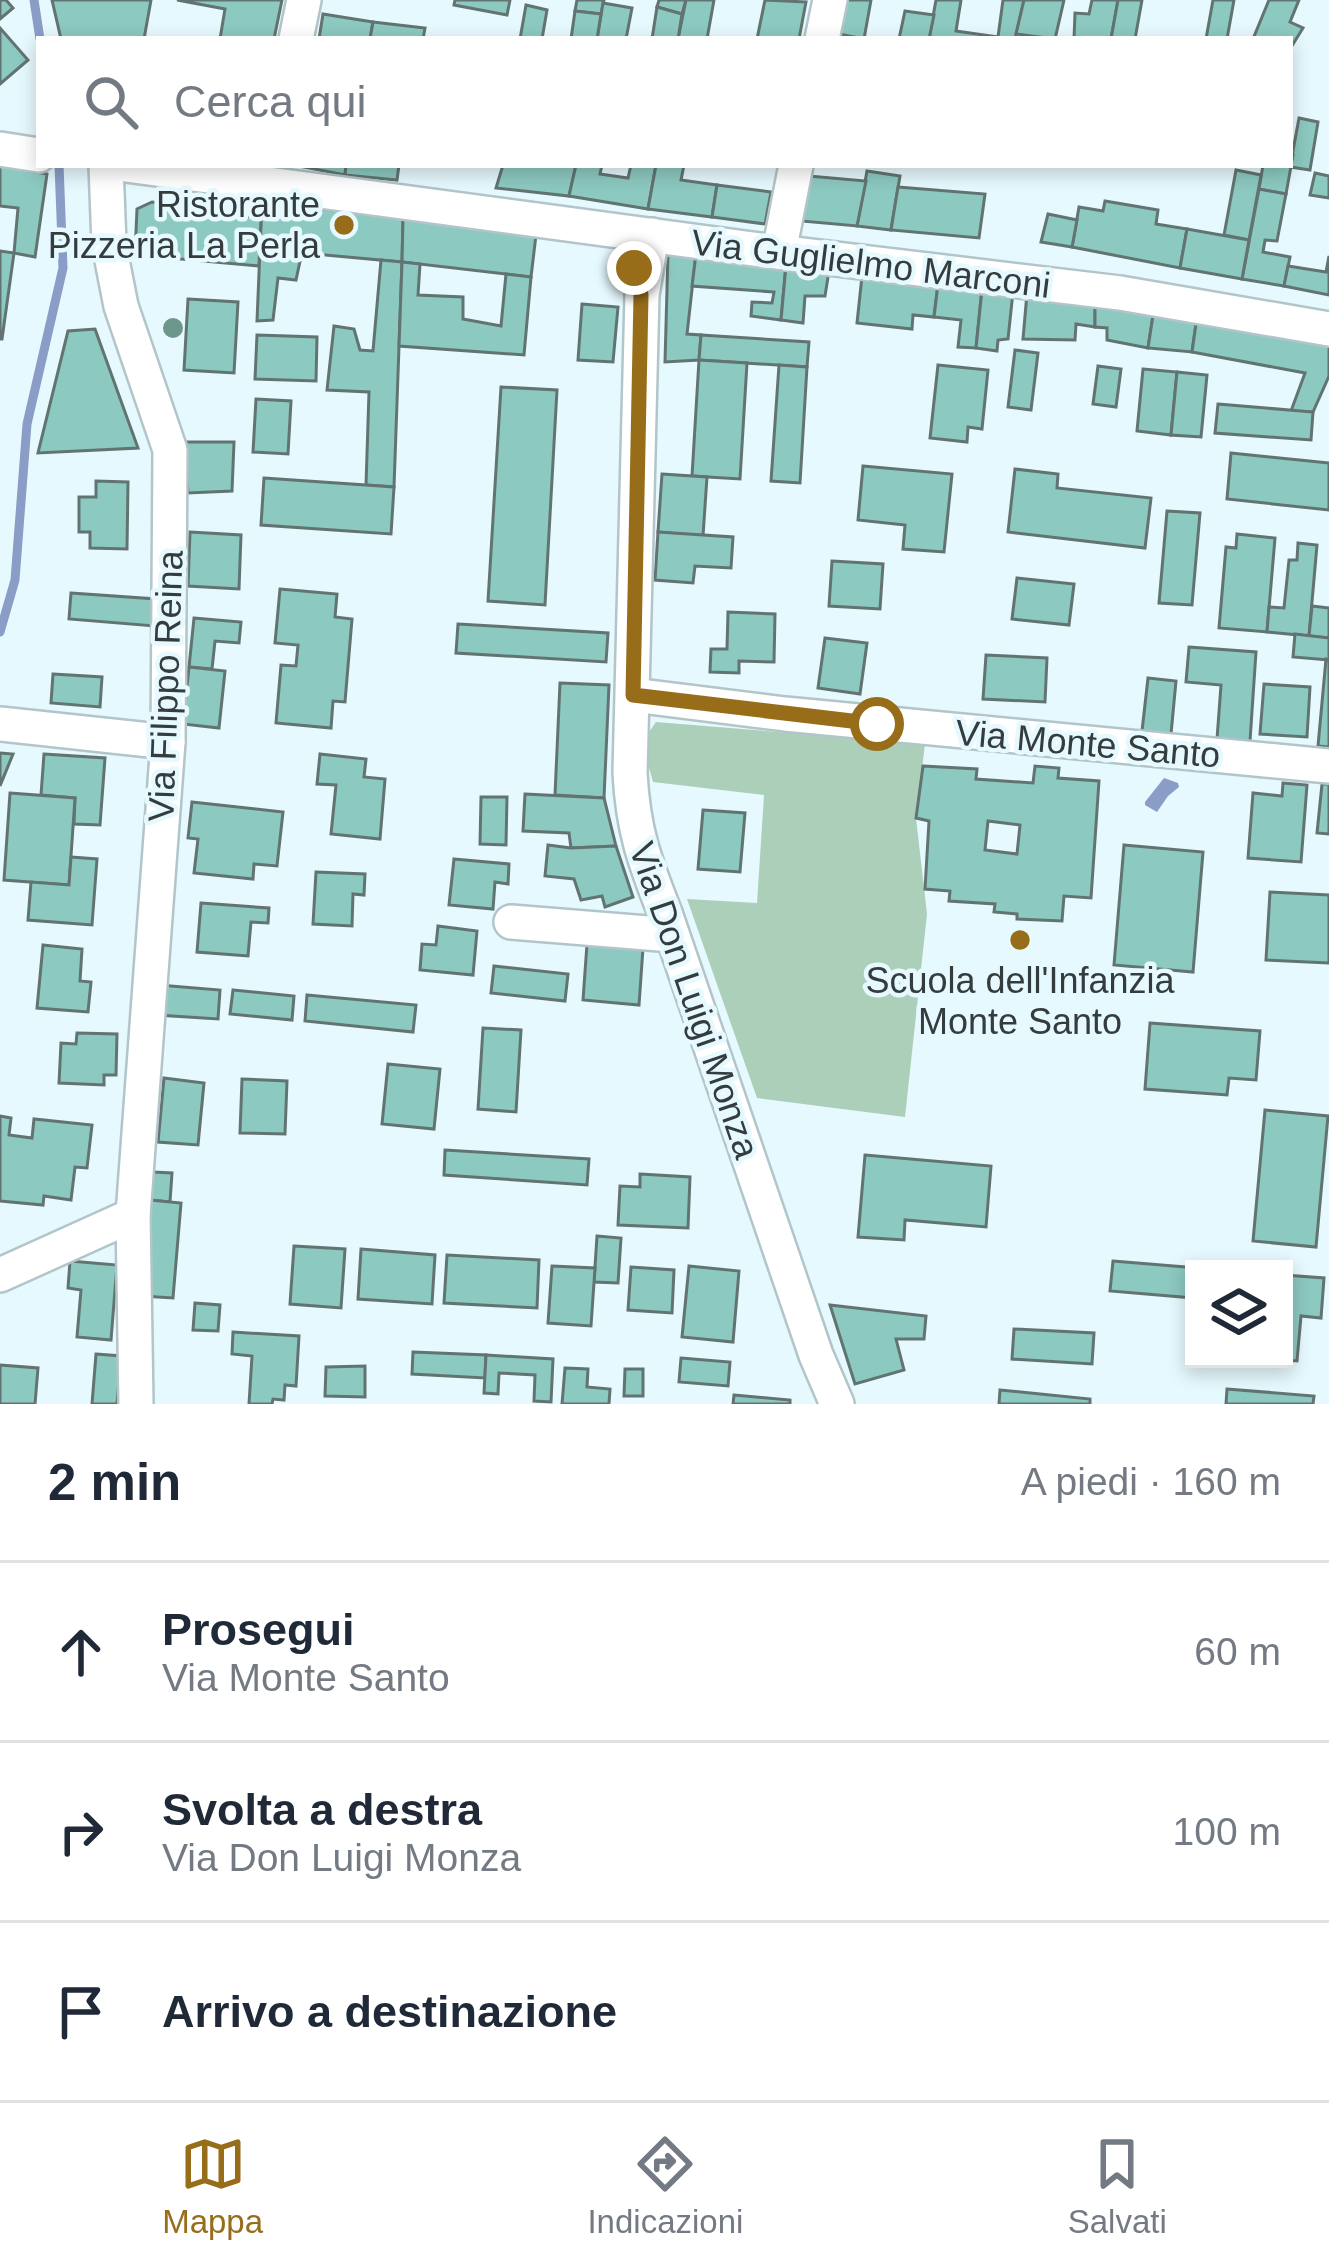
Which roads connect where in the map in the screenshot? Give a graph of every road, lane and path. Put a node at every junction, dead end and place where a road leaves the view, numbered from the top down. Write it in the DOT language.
graph roads {
  1 [pos="304,0"];
  2 [pos="830,0"];
  3 [pos="297,36"];
  4 [pos="823,36"];
  5 [pos="106,168"];
  6 [pos="174,168"];
  7 [pos="795,168"];
  8 [pos="268,174"];
  9 [pos="608,229"];
  10 [pos="652,235"];
  11 [pos="778,251"];
  12 [pos="641,295"];
  13 [pos="1329,329"];
  14 [pos="633,695"];
  15 [pos="0,724"];
  16 [pos="168,742"];
  17 [pos="1329,766"];
  18 [pos="511,922"];
  19 [pos="672,935"];
  20 [pos="133,1215"];
  21 [pos="0,1275"];
  22 [pos="136,1404"];
  23 [pos="837,1404"];
  1 -- 3 [label="street"];
  2 -- 4 [label="street"];
  5 -- 16 [label="street, Via Filippo Reina"];
  6 -- 8 [label="street, Via Guglielmo Marconi"];
  7 -- 11 [label="street"];
  8 -- 9 [label="street, Via Guglielmo Marconi"];
  9 -- 10 [label="street, Via Guglielmo Marconi"];
  9 -- 12 [label="street, Via Don Luigi Monza"];
  10 -- 11 [label="street, Via Guglielmo Marconi"];
  10 -- 12 [label="street, Via Don Luigi Monza"];
  11 -- 13 [label="street, Via Guglielmo Marconi"];
  12 -- 14 [label="street, Via Don Luigi Monza"];
  14 -- 17 [label="street, Via Monte Santo"];
  14 -- 19 [label="street, Via Don Luigi Monza"];
  15 -- 16 [label="street"];
  16 -- 20 [label="street, Via Filippo Reina"];
  18 -- 19 [label="street"];
  19 -- 23 [label="street, Via Don Luigi Monza"];
  20 -- 21 [label="street"];
  20 -- 22 [label="street, Via Filippo Reina"];
}
